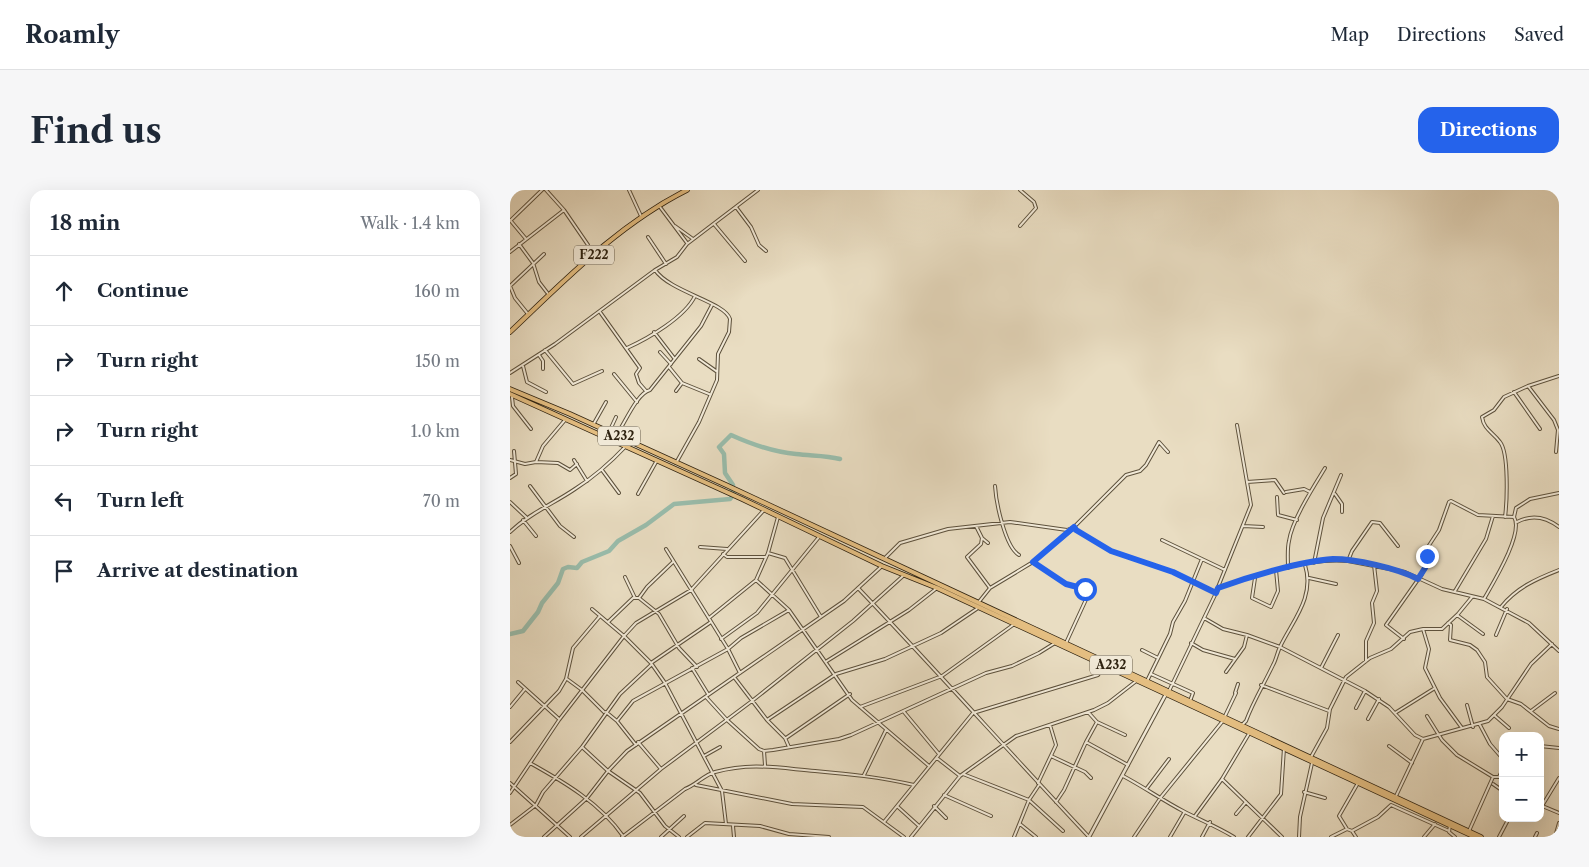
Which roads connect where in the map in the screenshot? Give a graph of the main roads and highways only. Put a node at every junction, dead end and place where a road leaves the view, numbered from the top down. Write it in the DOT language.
graph roads {
  1 [pos="687,190"];
  2 [pos="510,332"];
  3 [pos="510,389"];
  4 [pos="511,394"];
  5 [pos="649,450"];
  6 [pos="646,455"];
  7 [pos="838,538"];
  8 [pos="836,543"];
  9 [pos="969,601"];
  10 [pos="978,605"];
  11 [pos="1095,659"];
  12 [pos="1167,693"];
  13 [pos="1224,719"];
  14 [pos="1312,760"];
  15 [pos="1439,819"];
  16 [pos="1475,837"];
  17 [pos="1481,837"];
  1 -- 2 [label="main road, F222"];
  3 -- 5 [label="main road, A232"];
  4 -- 6 [label="main road, A232"];
  5 -- 6 [label="main road"];
  5 -- 7 [label="main road, A232"];
  6 -- 8 [label="main road, A232"];
  7 -- 8 [label="main road"];
  7 -- 9 [label="main road, A232"];
  8 -- 9 [label="main road, A232"];
  9 -- 10 [label="main road, A232"];
  10 -- 11 [label="main road, A232"];
  10 -- 11 [label="main road, A232"];
  11 -- 12 [label="main road, A232"];
  11 -- 12 [label="main road, A232"];
  12 -- 13 [label="main road, A232"];
  12 -- 13 [label="main road, A232"];
  13 -- 14 [label="main road, A232"];
  13 -- 14 [label="main road, A232"];
  14 -- 15 [label="main road, A232"];
  14 -- 15 [label="main road, A232"];
  15 -- 16 [label="main road, A232"];
  15 -- 17 [label="main road, A232"];
}
